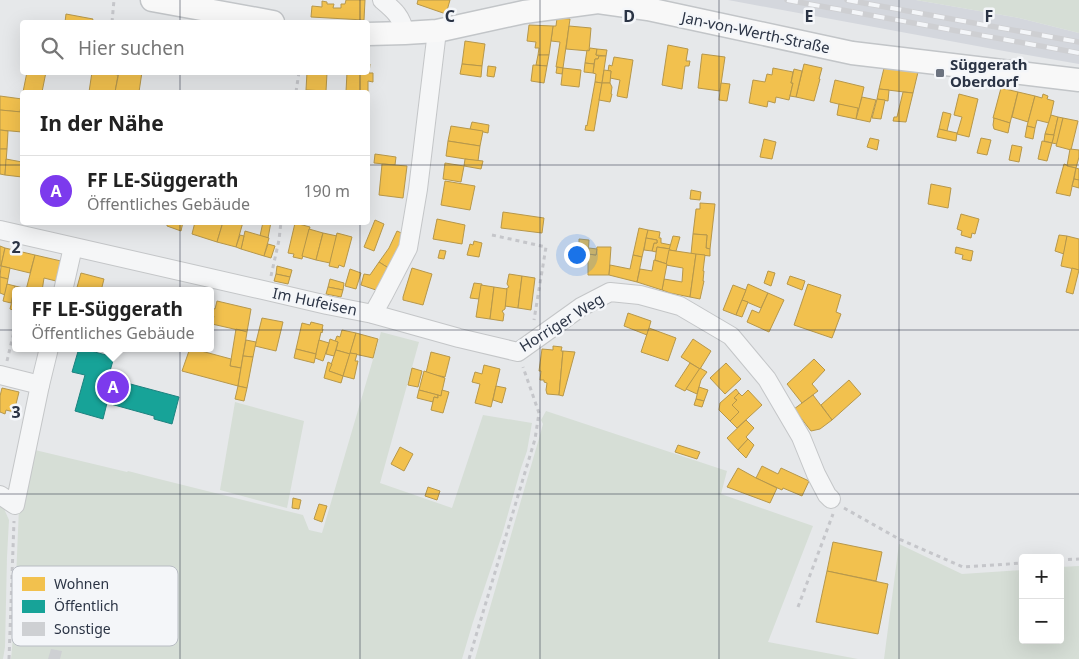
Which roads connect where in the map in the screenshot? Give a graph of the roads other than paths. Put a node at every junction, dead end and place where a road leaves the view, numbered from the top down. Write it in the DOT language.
graph roads {
  1 [pos="152,0"];
  2 [pos="382,0"];
  3 [pos="262,20"];
  4 [pos="437,30"];
  5 [pos="405,33"];
  6 [pos="370,34"];
  7 [pos="1079,80"];
  8 [pos="0,230"];
  9 [pos="73,247"];
  10 [pos="64,287"];
  11 [pos="373,314"];
  12 [pos="48,352"];
  13 [pos="2,375"];
  14 [pos="40,384"];
  15 [pos="0,495"];
  16 [pos="834,501"];
  1 -- 3 [label="main road"];
  2 -- 5 [label="street"];
  4 -- 5 [label="main road, Jan-von-Werth-Straße"];
  4 -- 7 [label="main road, Jan-von-Werth-Straße"];
  4 -- 11 [label="street, Im Hufeisen"];
  5 -- 6 [label="main road, Jan-von-Werth-Straße"];
  8 -- 9 [label="street, Im Hufeisen"];
  9 -- 10 [label="street"];
  9 -- 11 [label="street, Im Hufeisen"];
  11 -- 16 [label="street, Horriger Weg"];
  12 -- 14 [label="street"];
  13 -- 14 [label="street"];
  14 -- 15 [label="street"];
}
